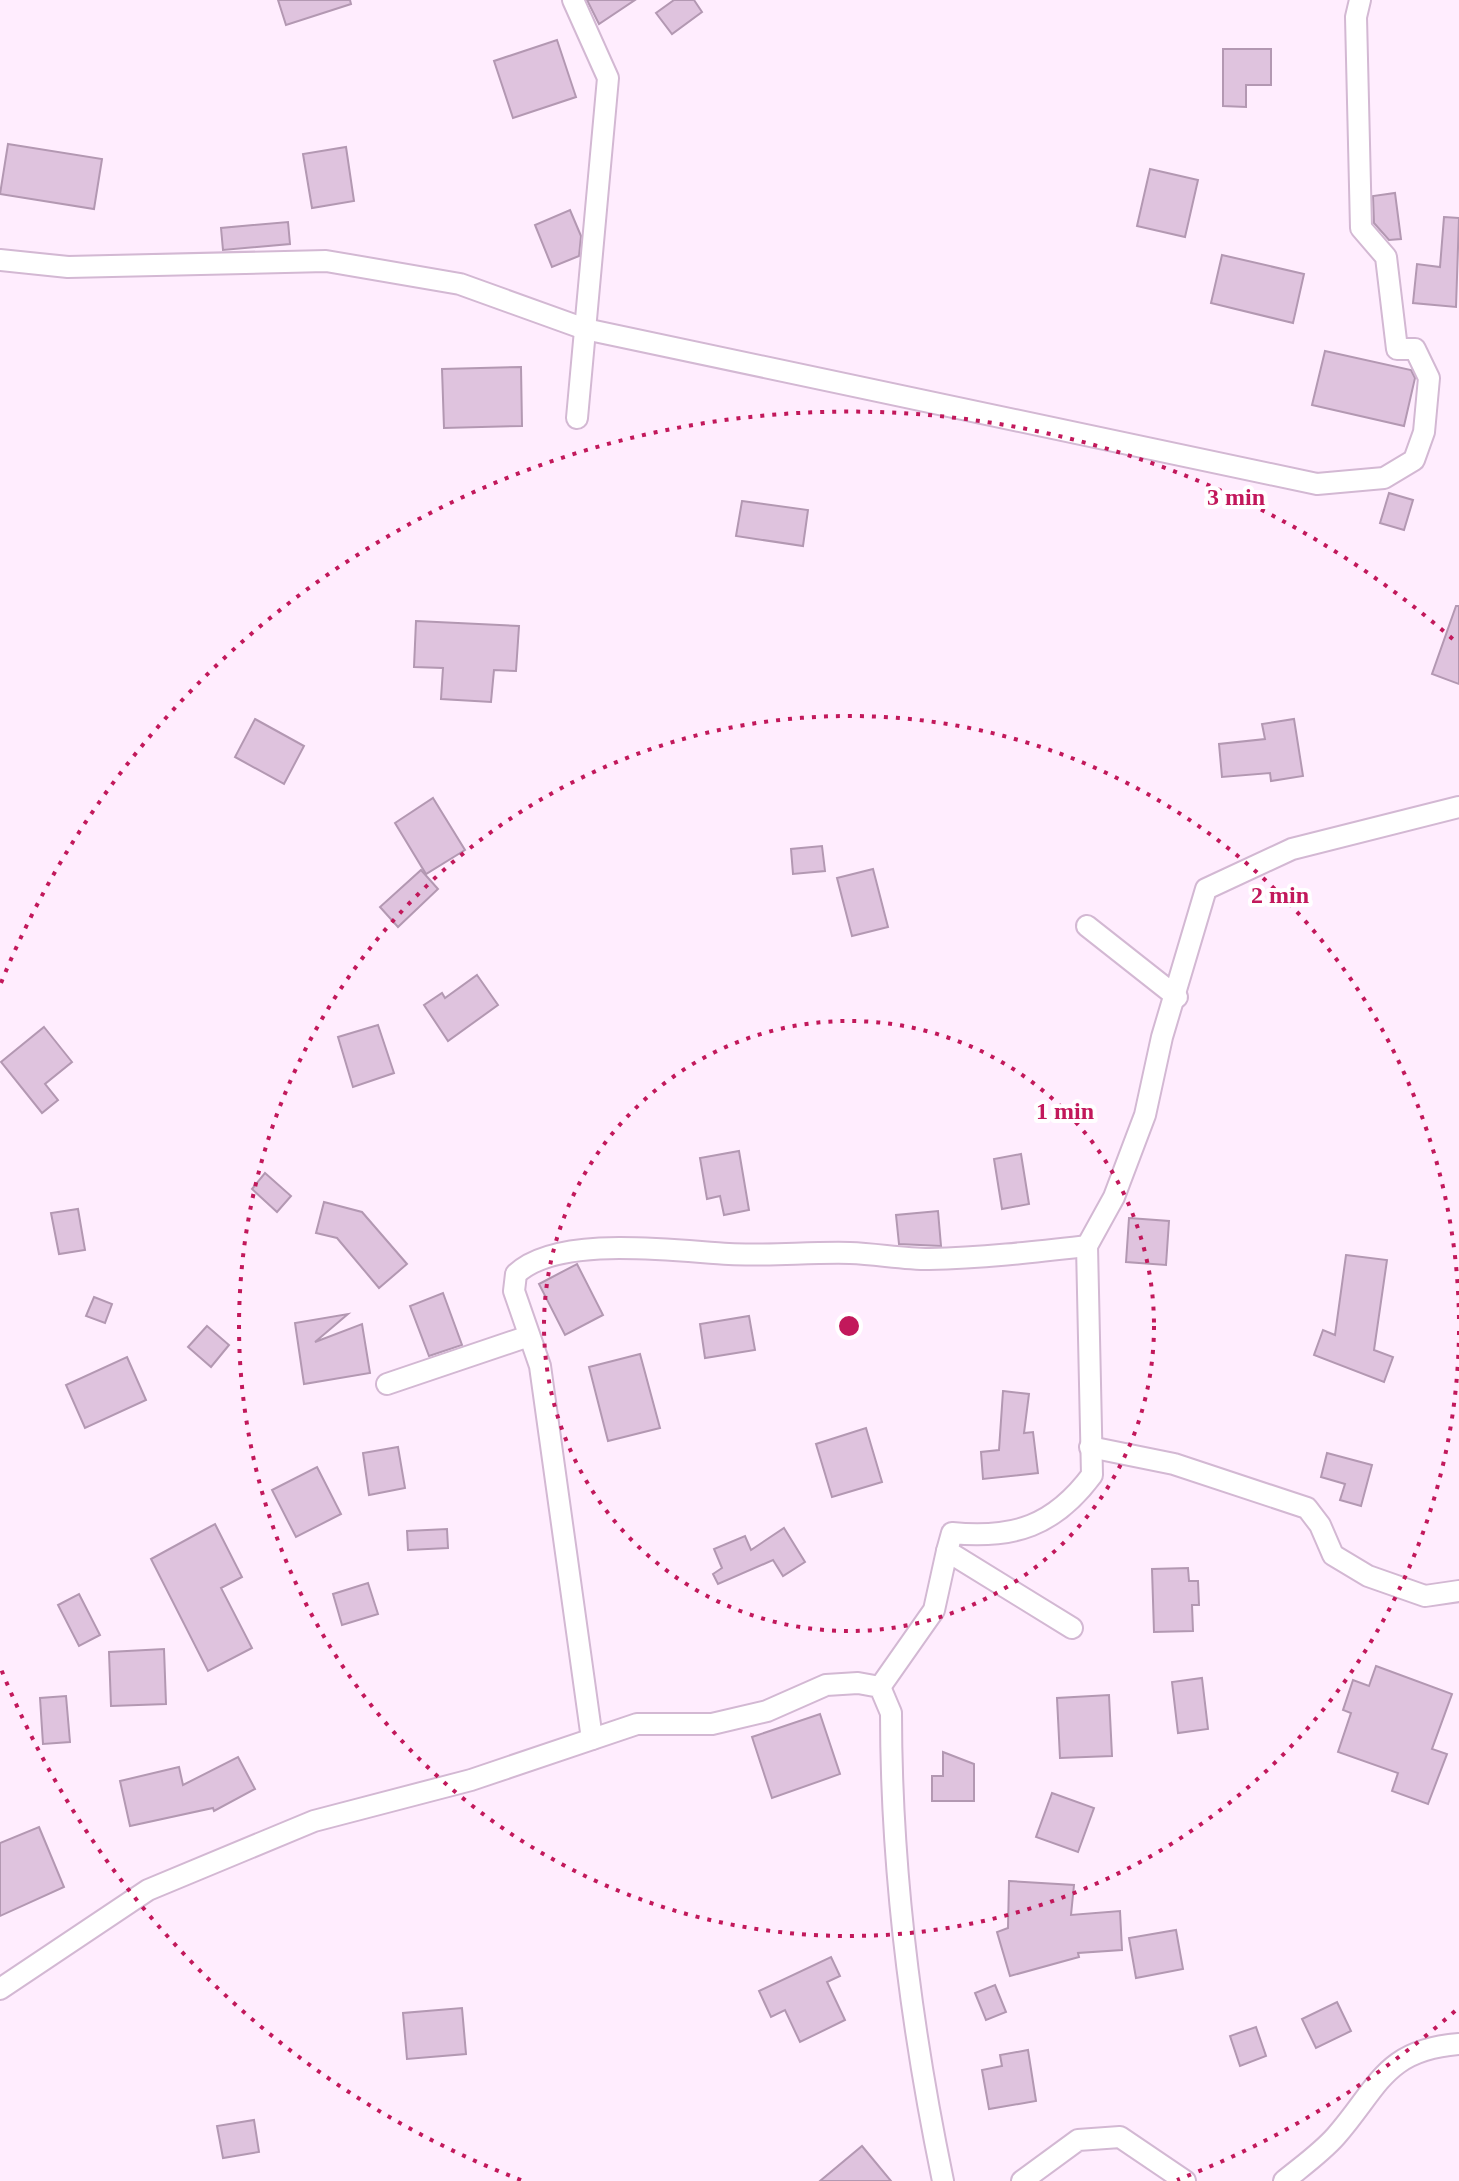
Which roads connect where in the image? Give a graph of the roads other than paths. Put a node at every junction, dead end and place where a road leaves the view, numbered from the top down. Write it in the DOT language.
graph roads {
  1 [pos="573,0"];
  2 [pos="1360,0"];
  3 [pos="0,260"];
  4 [pos="585,329"];
  5 [pos="577,418"];
  6 [pos="1459,807"];
  7 [pos="1087,926"];
  8 [pos="1177,997"];
  9 [pos="1087,1246"];
  10 [pos="529,1336"];
  11 [pos="387,1384"];
  12 [pos="1090,1447"];
  13 [pos="947,1551"];
  14 [pos="1459,1591"];
  15 [pos="1072,1628"];
  16 [pos="880,1687"];
  17 [pos="592,1739"];
  18 [pos="0,1989"];
  19 [pos="1459,2044"];
  20 [pos="943,2181"];
  21 [pos="1022,2181"];
  22 [pos="1185,2181"];
  23 [pos="1284,2181"];
  1 -- 4 [label="street"];
  2 -- 4 [label="street"];
  3 -- 4 [label="street"];
  4 -- 5 [label="street"];
  6 -- 8 [label="street"];
  7 -- 8 [label="street"];
  8 -- 9 [label="street"];
  9 -- 10 [label="street"];
  9 -- 12 [label="street"];
  10 -- 11 [label="street"];
  10 -- 17 [label="street"];
  12 -- 13 [label="street"];
  12 -- 14 [label="street"];
  13 -- 15 [label="street"];
  13 -- 16 [label="street"];
  16 -- 17 [label="street"];
  16 -- 20 [label="street"];
  17 -- 18 [label="street"];
  19 -- 23 [label="street"];
  21 -- 22 [label="street"];
}
